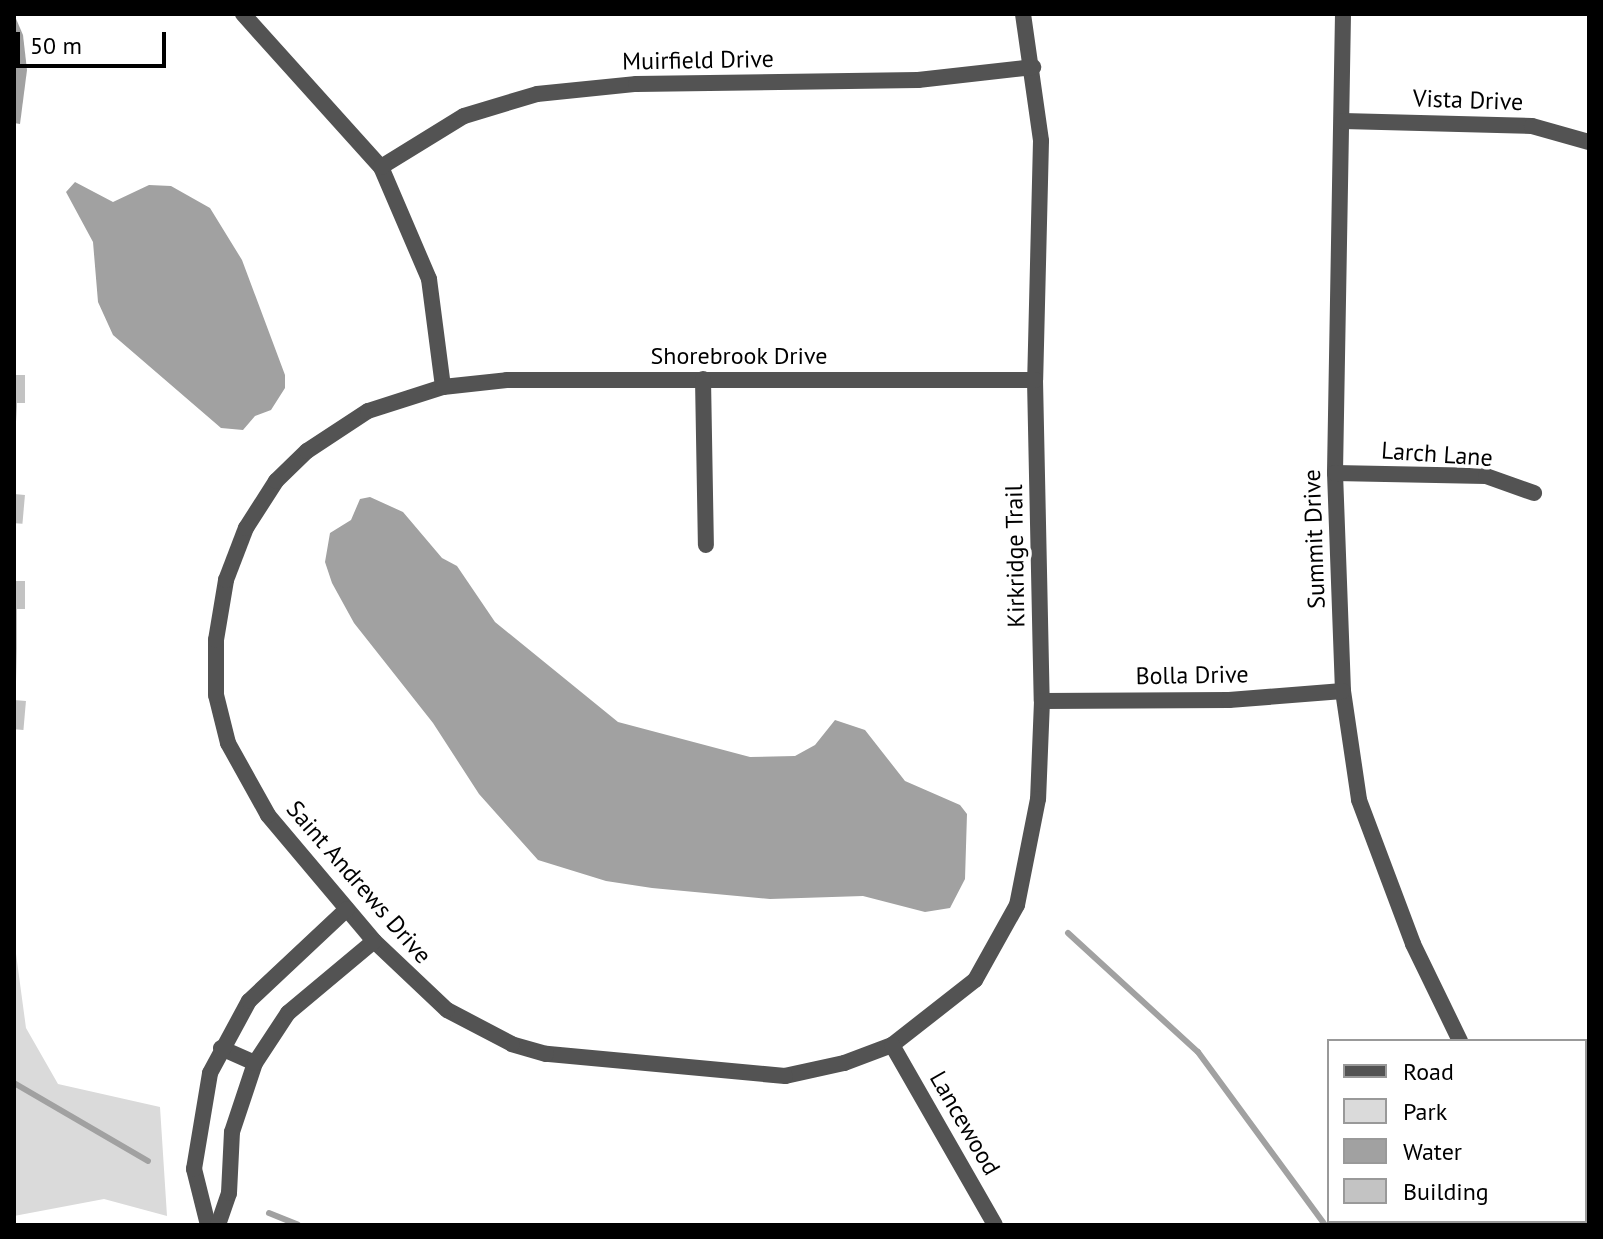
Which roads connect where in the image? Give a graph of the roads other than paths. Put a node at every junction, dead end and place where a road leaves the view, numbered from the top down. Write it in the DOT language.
graph roads {
  1 [pos="243,14"];
  2 [pos="1023,14"];
  3 [pos="1343,14"];
  4 [pos="1033,67"];
  5 [pos="1343,121"];
  6 [pos="1589,142"];
  7 [pos="381,167"];
  8 [pos="703,379"];
  9 [pos="1035,380"];
  10 [pos="443,387"];
  11 [pos="1335,473"];
  12 [pos="1534,493"];
  13 [pos="706,545"];
  14 [pos="1343,691"];
  15 [pos="1042,701"];
  16 [pos="347,909"];
  17 [pos="374,941"];
  18 [pos="1459,1039"];
  19 [pos="892,1045"];
  20 [pos="221,1048"];
  21 [pos="255,1063"];
  22 [pos="208,1225"];
  23 [pos="218,1225"];
  24 [pos="995,1225"];
  1 -- 7 [label="street"];
  2 -- 4 [label="street, Kirkridge Trail"];
  3 -- 5 [label="street, Summit Drive"];
  4 -- 7 [label="street, Muirfield Drive"];
  4 -- 9 [label="street, Kirkridge Trail"];
  5 -- 6 [label="street, Vista Drive"];
  5 -- 11 [label="street, Summit Drive"];
  7 -- 10 [label="street"];
  8 -- 9 [label="street, Shorebrook Drive"];
  8 -- 10 [label="street, Shorebrook Drive"];
  8 -- 13 [label="street"];
  9 -- 15 [label="street, Kirkridge Trail"];
  10 -- 16 [label="street, Saint Andrews Drive"];
  11 -- 12 [label="street, Larch Lane"];
  11 -- 14 [label="street, Summit Drive"];
  14 -- 15 [label="street, Bolla Drive"];
  14 -- 18 [label="street, Summit Drive"];
  15 -- 19 [label="street, Kirkridge Trail"];
  16 -- 17 [label="street, Saint Andrews Drive"];
  16 -- 20 [label="street"];
  17 -- 19 [label="street, Saint Andrews Drive"];
  17 -- 21 [label="street"];
  19 -- 24 [label="street, Lancewood"];
  20 -- 21 [label="street"];
  20 -- 22 [label="street"];
  21 -- 23 [label="street"];
}
